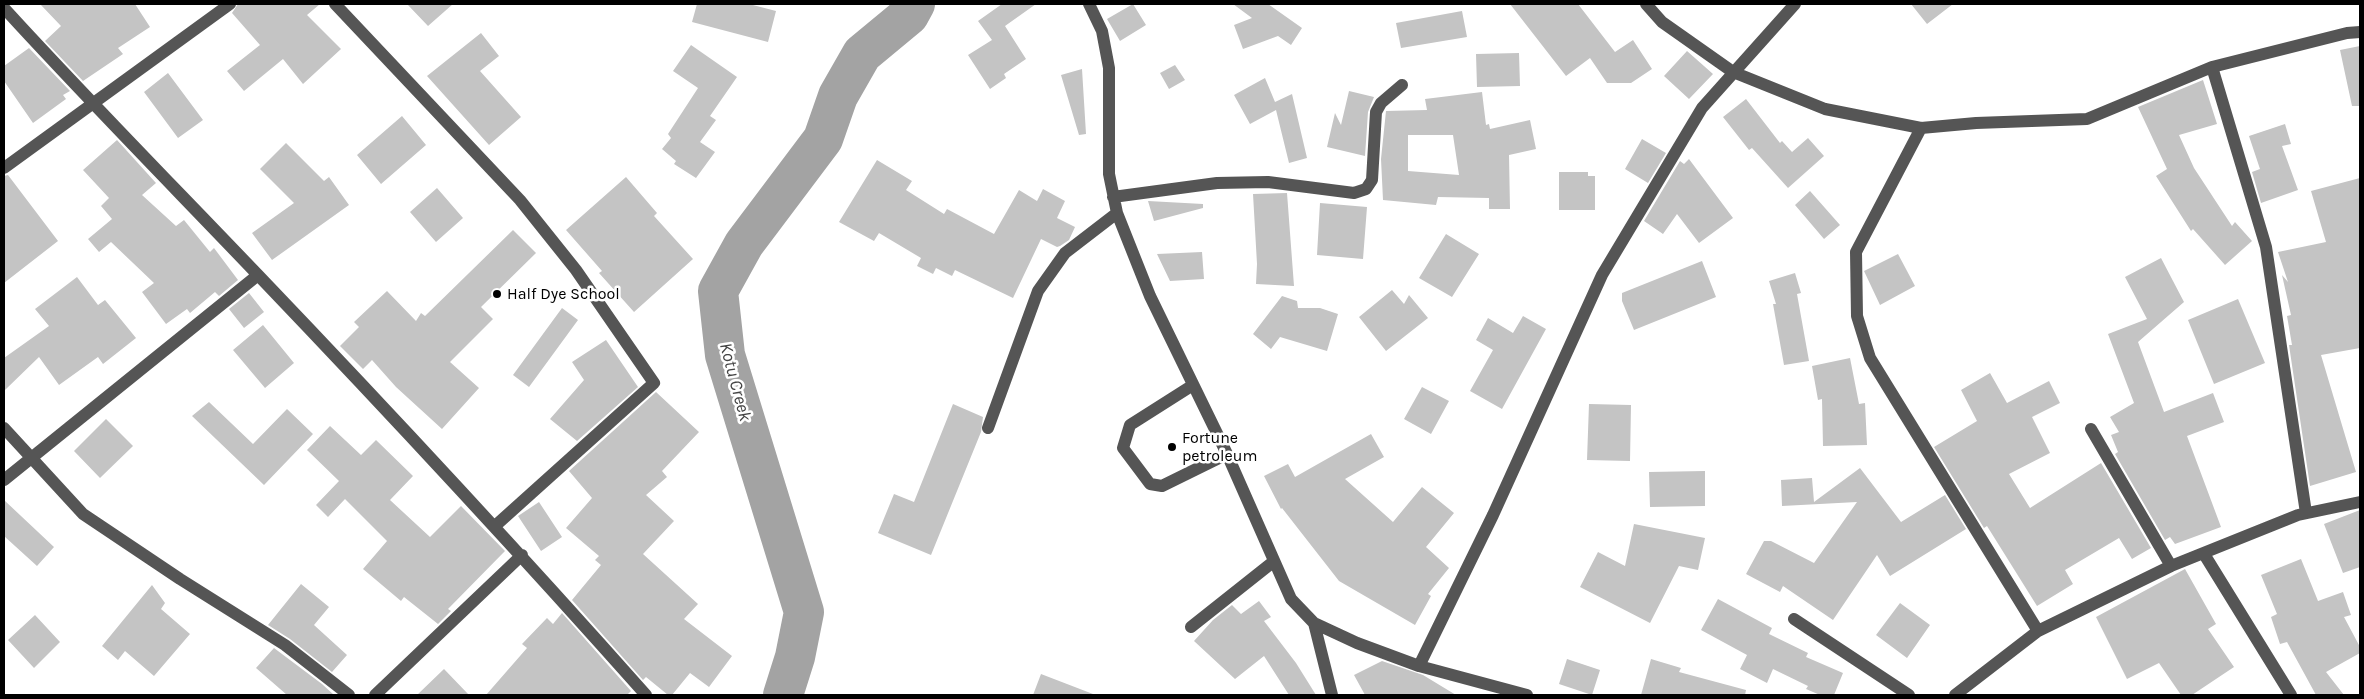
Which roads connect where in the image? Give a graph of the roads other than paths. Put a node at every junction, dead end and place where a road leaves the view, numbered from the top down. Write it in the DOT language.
graph roads {
  1 [pos="230,4"];
  2 [pos="335,4"];
  3 [pos="1089,4"];
  4 [pos="1646,4"];
  5 [pos="1795,4"];
  6 [pos="4,8"];
  7 [pos="2360,32"];
  8 [pos="2212,67"];
  9 [pos="1733,72"];
  10 [pos="1402,85"];
  11 [pos="91,103"];
  12 [pos="1921,128"];
  13 [pos="4,168"];
  14 [pos="1113,197"];
  15 [pos="1116,213"];
  16 [pos="258,275"];
  17 [pos="1192,385"];
  18 [pos="4,428"];
  19 [pos="988,428"];
  20 [pos="2091,429"];
  21 [pos="1227,454"];
  22 [pos="31,458"];
  23 [pos="4,480"];
  24 [pos="2360,502"];
  25 [pos="2306,514"];
  26 [pos="495,526"];
  27 [pos="2204,554"];
  28 [pos="522,555"];
  29 [pos="1273,562"];
  30 [pos="2171,566"];
  31 [pos="1794,619"];
  32 [pos="1314,623"];
  33 [pos="1190,627"];
  34 [pos="2038,631"];
  35 [pos="1419,666"];
  36 [pos="349,695"];
  37 [pos="375,695"];
  38 [pos="646,695"];
  39 [pos="1332,695"];
  40 [pos="1528,695"];
  41 [pos="1909,695"];
  42 [pos="1954,695"];
  43 [pos="2291,695"];
  1 -- 11 [label="street"];
  2 -- 26 [label="street"];
  3 -- 14 [label="street"];
  4 -- 9 [label="street"];
  5 -- 9 [label="street"];
  6 -- 11 [label="street"];
  7 -- 8 [label="street"];
  8 -- 12 [label="street"];
  8 -- 25 [label="street"];
  9 -- 12 [label="street"];
  9 -- 35 [label="street"];
  10 -- 14 [label="street"];
  11 -- 13 [label="street"];
  11 -- 16 [label="street"];
  12 -- 34 [label="street"];
  14 -- 15 [label="street"];
  15 -- 17 [label="street"];
  15 -- 19 [label="street"];
  16 -- 22 [label="street"];
  16 -- 26 [label="street"];
  17 -- 21 [label="street"];
  17 -- 21 [label="street"];
  18 -- 22 [label="street"];
  20 -- 30 [label="street"];
  21 -- 29 [label="street"];
  22 -- 23 [label="street"];
  22 -- 36 [label="street"];
  24 -- 25 [label="street"];
  25 -- 27 [label="street"];
  26 -- 28 [label="street"];
  27 -- 30 [label="street"];
  27 -- 43 [label="street"];
  28 -- 37 [label="street"];
  28 -- 38 [label="street"];
  29 -- 32 [label="street"];
  29 -- 33 [label="street"];
  30 -- 34 [label="street"];
  31 -- 41 [label="street"];
  32 -- 35 [label="street"];
  32 -- 39 [label="street"];
  34 -- 42 [label="street"];
  35 -- 40 [label="street"];
}
